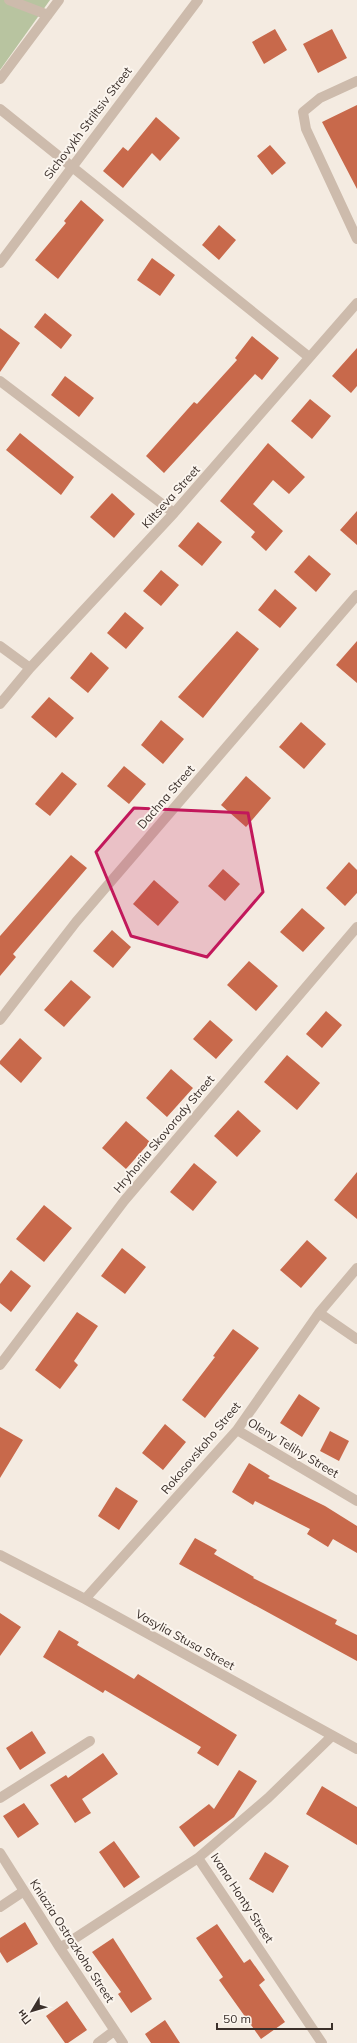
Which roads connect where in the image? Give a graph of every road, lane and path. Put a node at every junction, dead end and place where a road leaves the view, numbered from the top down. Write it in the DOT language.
graph roads {
  1 [pos="9,0"];
  2 [pos="59,0"];
  3 [pos="198,0"];
  4 [pos="48,15"];
  5 [pos="0,79"];
  6 [pos="357,81"];
  7 [pos="0,109"];
  8 [pos="71,166"];
  9 [pos="357,239"];
  10 [pos="0,262"];
  11 [pos="357,303"];
  12 [pos="309,357"];
  13 [pos="0,381"];
  14 [pos="174,513"];
  15 [pos="357,595"];
  16 [pos="0,646"];
  17 [pos="30,668"];
  18 [pos="0,704"];
  19 [pos="357,927"];
  20 [pos="0,1020"];
  21 [pos="357,1268"];
  22 [pos="320,1313"];
  23 [pos="357,1339"];
  24 [pos="0,1365"];
  25 [pos="237,1430"];
  26 [pos="357,1501"];
  27 [pos="0,1555"];
  28 [pos="85,1599"];
  29 [pos="332,1736"];
  30 [pos="90,1741"];
  31 [pos="357,1749"];
  32 [pos="0,1798"];
  33 [pos="0,1853"];
  34 [pos="198,1858"];
  35 [pos="24,1892"];
  36 [pos="0,1907"];
  37 [pos="60,1948"];
  38 [pos="114,2031"];
  39 [pos="98,2043"];
  40 [pos="123,2043"];
  41 [pos="322,2043"];
  1 -- 4 [label="street"];
  2 -- 4 [label="street"];
  3 -- 8 [label="street, Sichovykh Striltsiv Street"];
  4 -- 5 [label="street"];
  6 -- 9 [label="street"];
  7 -- 8 [label="street"];
  8 -- 10 [label="street, Sichovykh Striltsiv Street"];
  8 -- 12 [label="street"];
  11 -- 12 [label="street, Kiltseva Street"];
  12 -- 14 [label="street, Kiltseva Street"];
  13 -- 14 [label="street"];
  14 -- 17 [label="street, Kiltseva Street"];
  15 -- 20 [label="street, Dachna Street"];
  16 -- 17 [label="street"];
  17 -- 18 [label="street, Kiltseva Street"];
  19 -- 24 [label="street, Hryhoriia Skovorody Street"];
  21 -- 22 [label="street, Rokosovskoho Street"];
  22 -- 23 [label="street"];
  22 -- 25 [label="street, Rokosovskoho Street"];
  25 -- 26 [label="street, Oleny Telihy Street"];
  25 -- 28 [label="street, Rokosovskoho Street"];
  27 -- 28 [label="street, Vasylia Stusa Street"];
  28 -- 29 [label="street, Vasylia Stusa Street"];
  29 -- 31 [label="street, Vasylia Stusa Street"];
  29 -- 34 [label="street, Ivana Honty Street"];
  30 -- 32 [label="street"];
  33 -- 35 [label="street, Kniazia Ostrozkoho Street"];
  34 -- 37 [label="street"];
  34 -- 41 [label="street, Ivana Honty Street"];
  35 -- 36 [label="street"];
  35 -- 37 [label="street, Kniazia Ostrozkoho Street"];
  37 -- 38 [label="street, Kniazia Ostrozkoho Street"];
  38 -- 39 [label="street"];
  38 -- 40 [label="street, Kniazia Ostrozkoho Street"];
}
